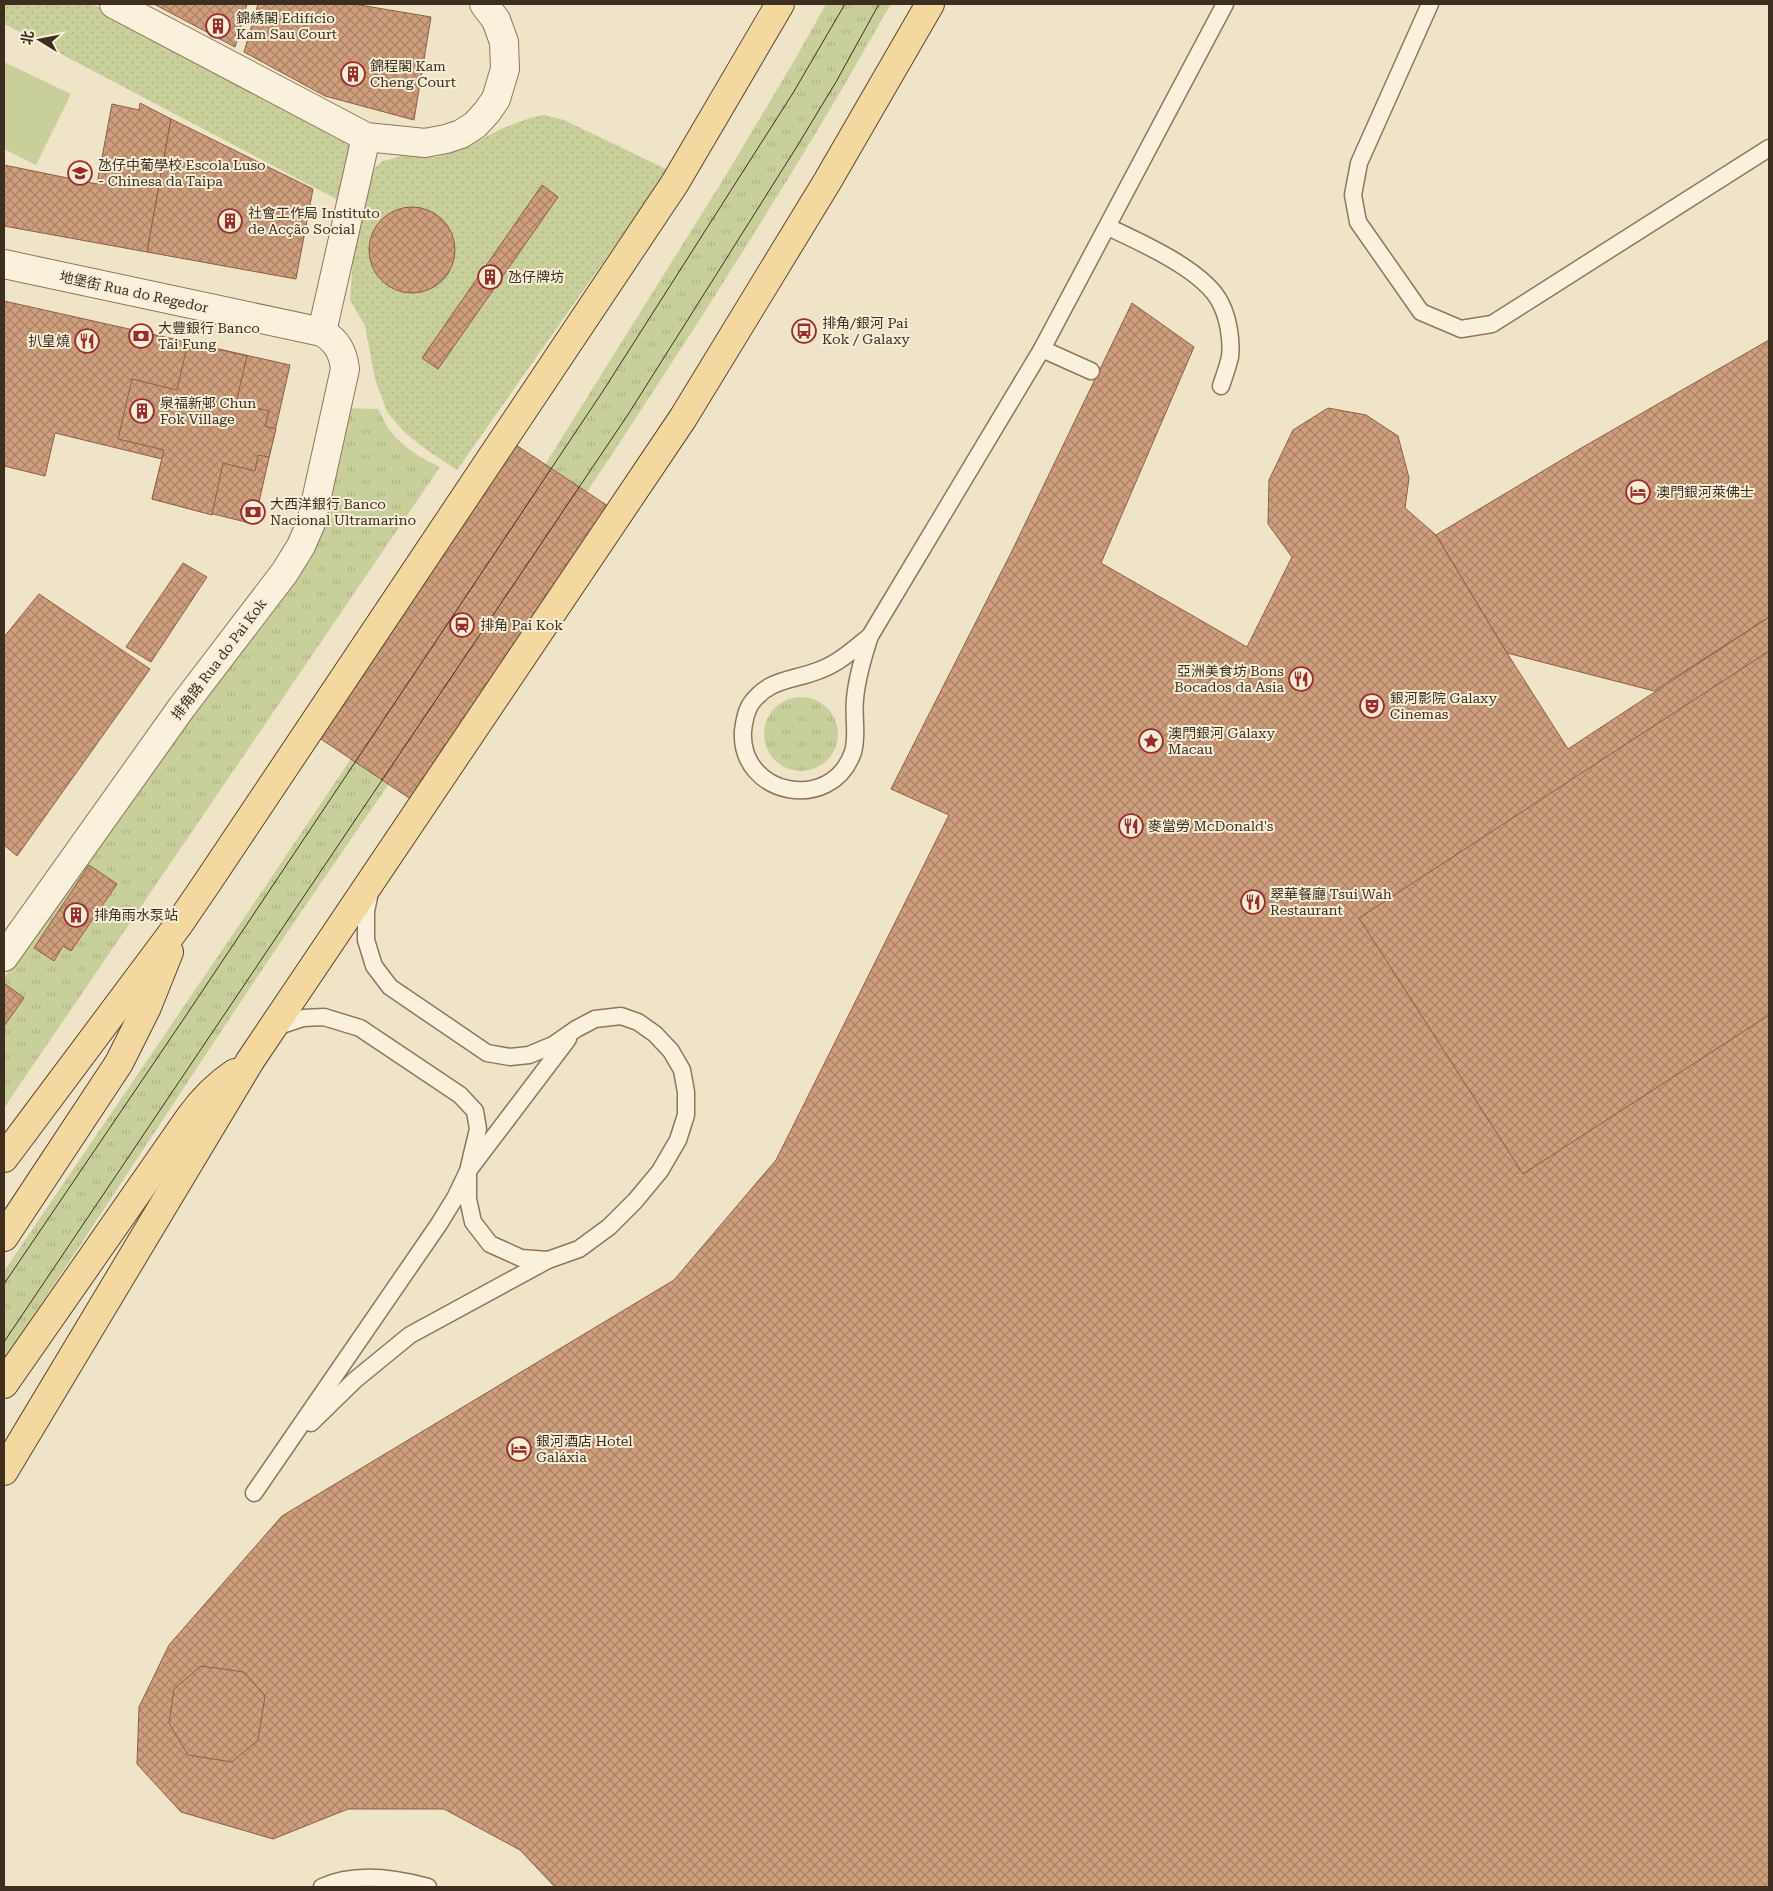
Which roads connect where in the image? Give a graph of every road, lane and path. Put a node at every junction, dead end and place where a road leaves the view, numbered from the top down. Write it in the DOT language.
graph roads {
  1 [pos="114,4"];
  2 [pos="484,4"];
  3 [pos="780,4"];
  4 [pos="930,4"];
  5 [pos="1225,4"];
  6 [pos="1430,4"];
  7 [pos="366,137"];
  8 [pos="1769,148"];
  9 [pos="1108,227"];
  10 [pos="4,264"];
  11 [pos="322,332"];
  12 [pos="1042,349"];
  13 [pos="1091,371"];
  14 [pos="1221,386"];
  15 [pos="870,636"];
  16 [pos="372,880"];
  17 [pos="179,924"];
  18 [pos="4,957"];
  19 [pos="273,1028"];
  20 [pos="576,1029"];
  21 [pos="250,1060"];
  22 [pos="4,1158"];
  23 [pos="468,1171"];
  24 [pos="4,1237"];
  25 [pos="548,1260"];
  26 [pos="4,1384"];
  27 [pos="4,1471"];
  28 [pos="356,1884"];
  29 [pos="322,1887"];
  30 [pos="428,1887"];
  1 -- 7 [label="street"];
  2 -- 7 [label="street"];
  3 -- 17 [label="main road"];
  4 -- 16 [label="main road"];
  5 -- 9 [label="lane"];
  6 -- 8 [label="lane"];
  7 -- 11 [label="street"];
  9 -- 12 [label="lane"];
  9 -- 14 [label="lane"];
  10 -- 11 [label="street, 地堡街 Rua do Regedor"];
  11 -- 18 [label="street, 排角路 Rua do Pai Kok"];
  12 -- 13 [label="lane"];
  12 -- 15 [label="lane"];
  15 -- 15 [label="lane"];
  16 -- 19 [label="main road"];
  16 -- 20 [label="lane"];
  17 -- 22 [label="main road"];
  17 -- 24 [label="main road"];
  19 -- 21 [label="main road"];
  19 -- 23 [label="lane"];
  20 -- 23 [label="lane"];
  20 -- 25 [label="lane"];
  21 -- 26 [label="main road"];
  21 -- 27 [label="main road"];
  23 -- 25 [label="lane"];
  23 -- 25 [label="lane"];
  28 -- 29 [label="lane"];
  28 -- 30 [label="lane"];
}
